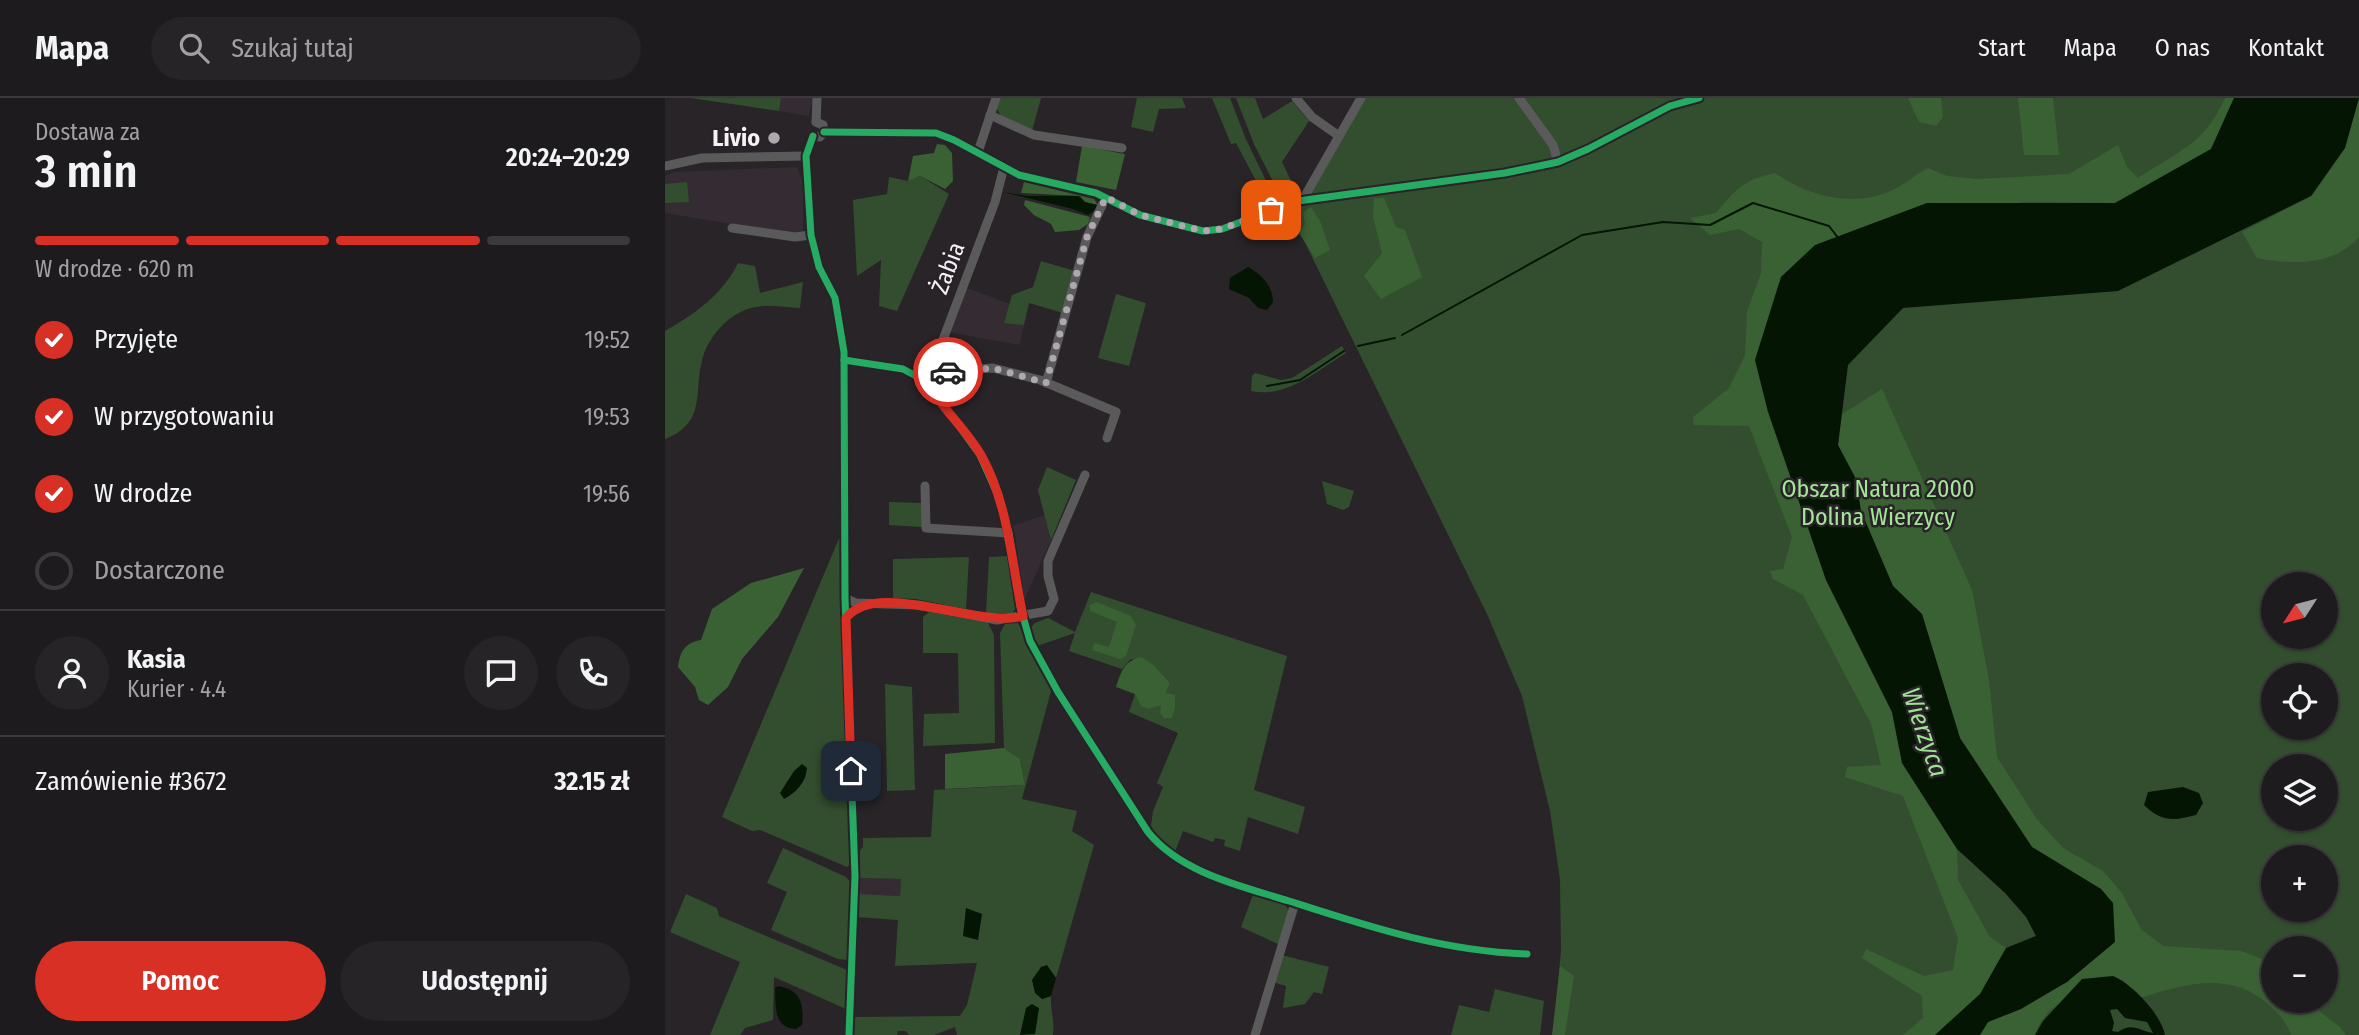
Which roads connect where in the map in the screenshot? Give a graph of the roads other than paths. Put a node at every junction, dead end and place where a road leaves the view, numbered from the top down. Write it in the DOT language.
graph roads {
  1 [pos="817,98"];
  2 [pos="996,98"];
  3 [pos="1296,98"];
  4 [pos="1361,98"];
  5 [pos="1519,98"];
  6 [pos="1699,98"];
  7 [pos="990,115"];
  8 [pos="816,122"];
  9 [pos="824,132"];
  10 [pos="813,136"];
  11 [pos="1339,136"];
  12 [pos="1122,148"];
  13 [pos="978,152"];
  14 [pos="806,156"];
  15 [pos="1557,162"];
  16 [pos="665,166"];
  17 [pos="1004,167"];
  18 [pos="1106,197"];
  19 [pos="1302,201"];
  20 [pos="732,228"];
  21 [pos="811,235"];
  22 [pos="844,360"];
  23 [pos="929,377"];
  24 [pos="1046,383"];
  25 [pos="1107,438"];
  26 [pos="1085,474"];
  27 [pos="925,486"];
  28 [pos="1009,533"];
  29 [pos="845,598"];
  30 [pos="870,603"];
  31 [pos="1023,616"];
  32 [pos="846,618"];
  33 [pos="1295,903"];
  34 [pos="1527,954"];
  35 [pos="849,1035"];
  36 [pos="1255,1035"];
  1 -- 8 [label="street"];
  2 -- 7 [label="street"];
  3 -- 11 [label="street"];
  4 -- 11 [label="street"];
  5 -- 15 [label="street"];
  6 -- 15 [label="street"];
  7 -- 12 [label="street"];
  7 -- 13 [label="street"];
  8 -- 9 [label="street"];
  8 -- 10 [label="street"];
  9 -- 10 [label="street"];
  9 -- 13 [label="street"];
  10 -- 14 [label="street"];
  11 -- 19 [label="street"];
  13 -- 17 [label="street"];
  14 -- 16 [label="street"];
  14 -- 21 [label="street"];
  15 -- 19 [label="street"];
  17 -- 18 [label="street"];
  17 -- 23 [label="street, Żabia"];
  18 -- 19 [label="street"];
  18 -- 24 [label="street"];
  20 -- 21 [label="street"];
  21 -- 22 [label="street"];
  22 -- 23 [label="street"];
  22 -- 29 [label="street"];
  23 -- 24 [label="street"];
  23 -- 28 [label="street"];
  24 -- 25 [label="street"];
  26 -- 31 [label="street"];
  27 -- 28 [label="street"];
  28 -- 31 [label="street"];
  29 -- 30 [label="street"];
  29 -- 32 [label="street"];
  30 -- 31 [label="street"];
  30 -- 32 [label="street"];
  31 -- 33 [label="street"];
  32 -- 35 [label="street"];
  33 -- 34 [label="street"];
  33 -- 36 [label="street"];
}
